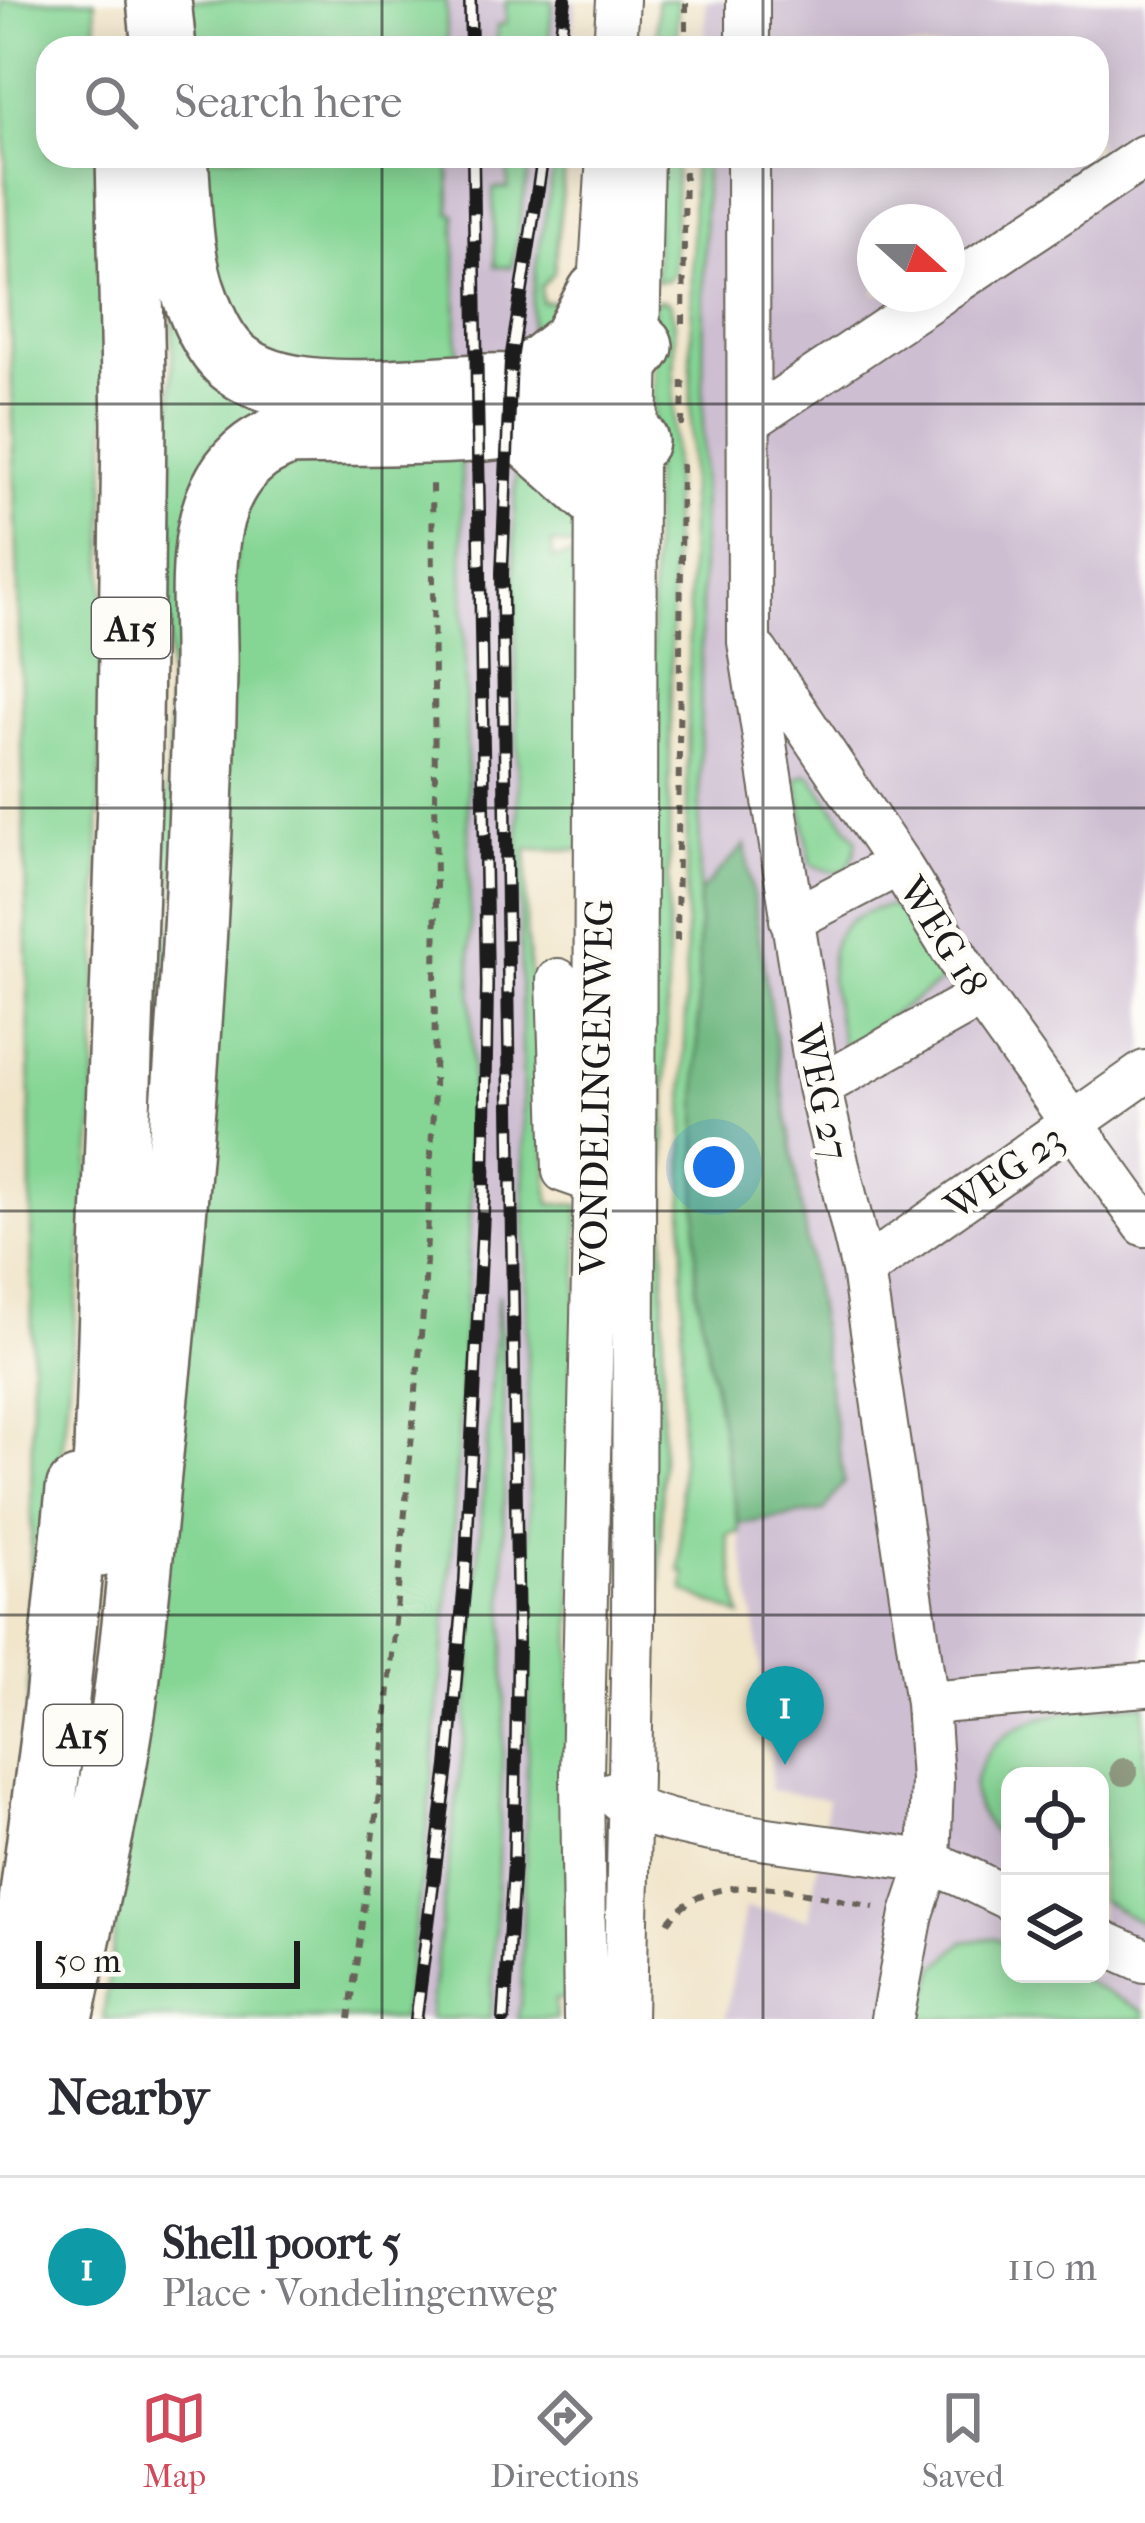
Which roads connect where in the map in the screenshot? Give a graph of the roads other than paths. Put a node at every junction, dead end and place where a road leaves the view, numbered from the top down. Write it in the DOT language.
graph roads {
  1 [pos="122,0"];
  2 [pos="159,0"];
  3 [pos="618,0"];
  4 [pos="644,0"];
  5 [pos="748,0"];
  6 [pos="124,36"];
  7 [pos="163,36"];
  8 [pos="616,36"];
  9 [pos="643,36"];
  10 [pos="748,36"];
  11 [pos="1145,156"];
  12 [pos="128,168"];
  13 [pos="177,168"];
  14 [pos="607,168"];
  15 [pos="642,168"];
  16 [pos="748,168"];
  17 [pos="965,276"];
  18 [pos="598,294"];
  19 [pos="912,312"];
  20 [pos="641,346"];
  21 [pos="520,405"];
  22 [pos="617,420"];
  23 [pos="748,421"];
  24 [pos="596,494"];
  25 [pos="749,642"];
  26 [pos="898,864"];
  27 [pos="790,920"];
  28 [pos="558,980"];
  29 [pos="981,996"];
  30 [pos="1145,1072"];
  31 [pos="819,1088"];
  32 [pos="118,1100"];
  33 [pos="1072,1122"];
  34 [pos="615,1182"];
  35 [pos="1145,1225"];
  36 [pos="863,1270"];
  37 [pos="589,1368"];
  38 [pos="1145,1685"];
  39 [pos="927,1703"];
  40 [pos="628,1808"];
  41 [pos="682,1825"];
  42 [pos="929,1862"];
  43 [pos="1001,1895"];
  44 [pos="1109,1944"];
  45 [pos="1145,1961"];
  46 [pos="16,2019"];
  47 [pos="57,2019"];
  48 [pos="585,2019"];
  49 [pos="625,2019"];
  50 [pos="644,2019"];
  51 [pos="892,2019"];
  1 -- 6 [label="highway"];
  2 -- 7 [label="highway"];
  3 -- 8 [label="street"];
  4 -- 9 [label="street"];
  5 -- 10 [label="street"];
  11 -- 17 [label="street"];
  12 -- 32 [label="highway, A15"];
  13 -- 21 [label="highway, A15"];
  14 -- 18 [label="street, VONDELINGENWEG"];
  15 -- 20 [label="street"];
  16 -- 23 [label="street, WEG 27"];
  18 -- 21 [label="highway"];
  18 -- 22 [label="street, VONDELINGENWEG"];
  19 -- 23 [label="street"];
  20 -- 22 [label="highway, A15"];
  21 -- 22 [label="highway, A15"];
  21 -- 24 [label="highway"];
  21 -- 47 [label="highway, A15"];
  22 -- 24 [label="street, VONDELINGENWEG"];
  22 -- 34 [label="street, VONDELINGENWEG"];
  23 -- 25 [label="street, WEG 27"];
  24 -- 34 [label="street, VONDELINGENWEG"];
  25 -- 26 [label="street, WEG 18"];
  25 -- 27 [label="street, WEG 27"];
  26 -- 27 [label="street"];
  26 -- 29 [label="street, WEG 18"];
  27 -- 31 [label="street, WEG 27"];
  28 -- 34 [label="street"];
  29 -- 31 [label="street"];
  29 -- 33 [label="street, WEG 18"];
  30 -- 33 [label="street, WEG 23"];
  31 -- 36 [label="street, WEG 27"];
  32 -- 46 [label="highway, A15"];
  32 -- 47 [label="highway, A15"];
  33 -- 35 [label="street, WEG 18"];
  33 -- 36 [label="street, WEG 23"];
  34 -- 37 [label="street, VONDELINGENWEG"];
  34 -- 40 [label="street, VONDELINGENWEG"];
  36 -- 39 [label="street, WEG 27"];
  37 -- 40 [label="street"];
  37 -- 48 [label="street, VONDELINGENWEG"];
  38 -- 39 [label="street"];
  39 -- 42 [label="street, WEG 27"];
  40 -- 41 [label="street"];
  40 -- 49 [label="street, VONDELINGENWEG"];
  41 -- 42 [label="street"];
  41 -- 50 [label="street"];
  42 -- 43 [label="street"];
  42 -- 51 [label="street, WEG 27"];
  44 -- 45 [label="street"];
}
